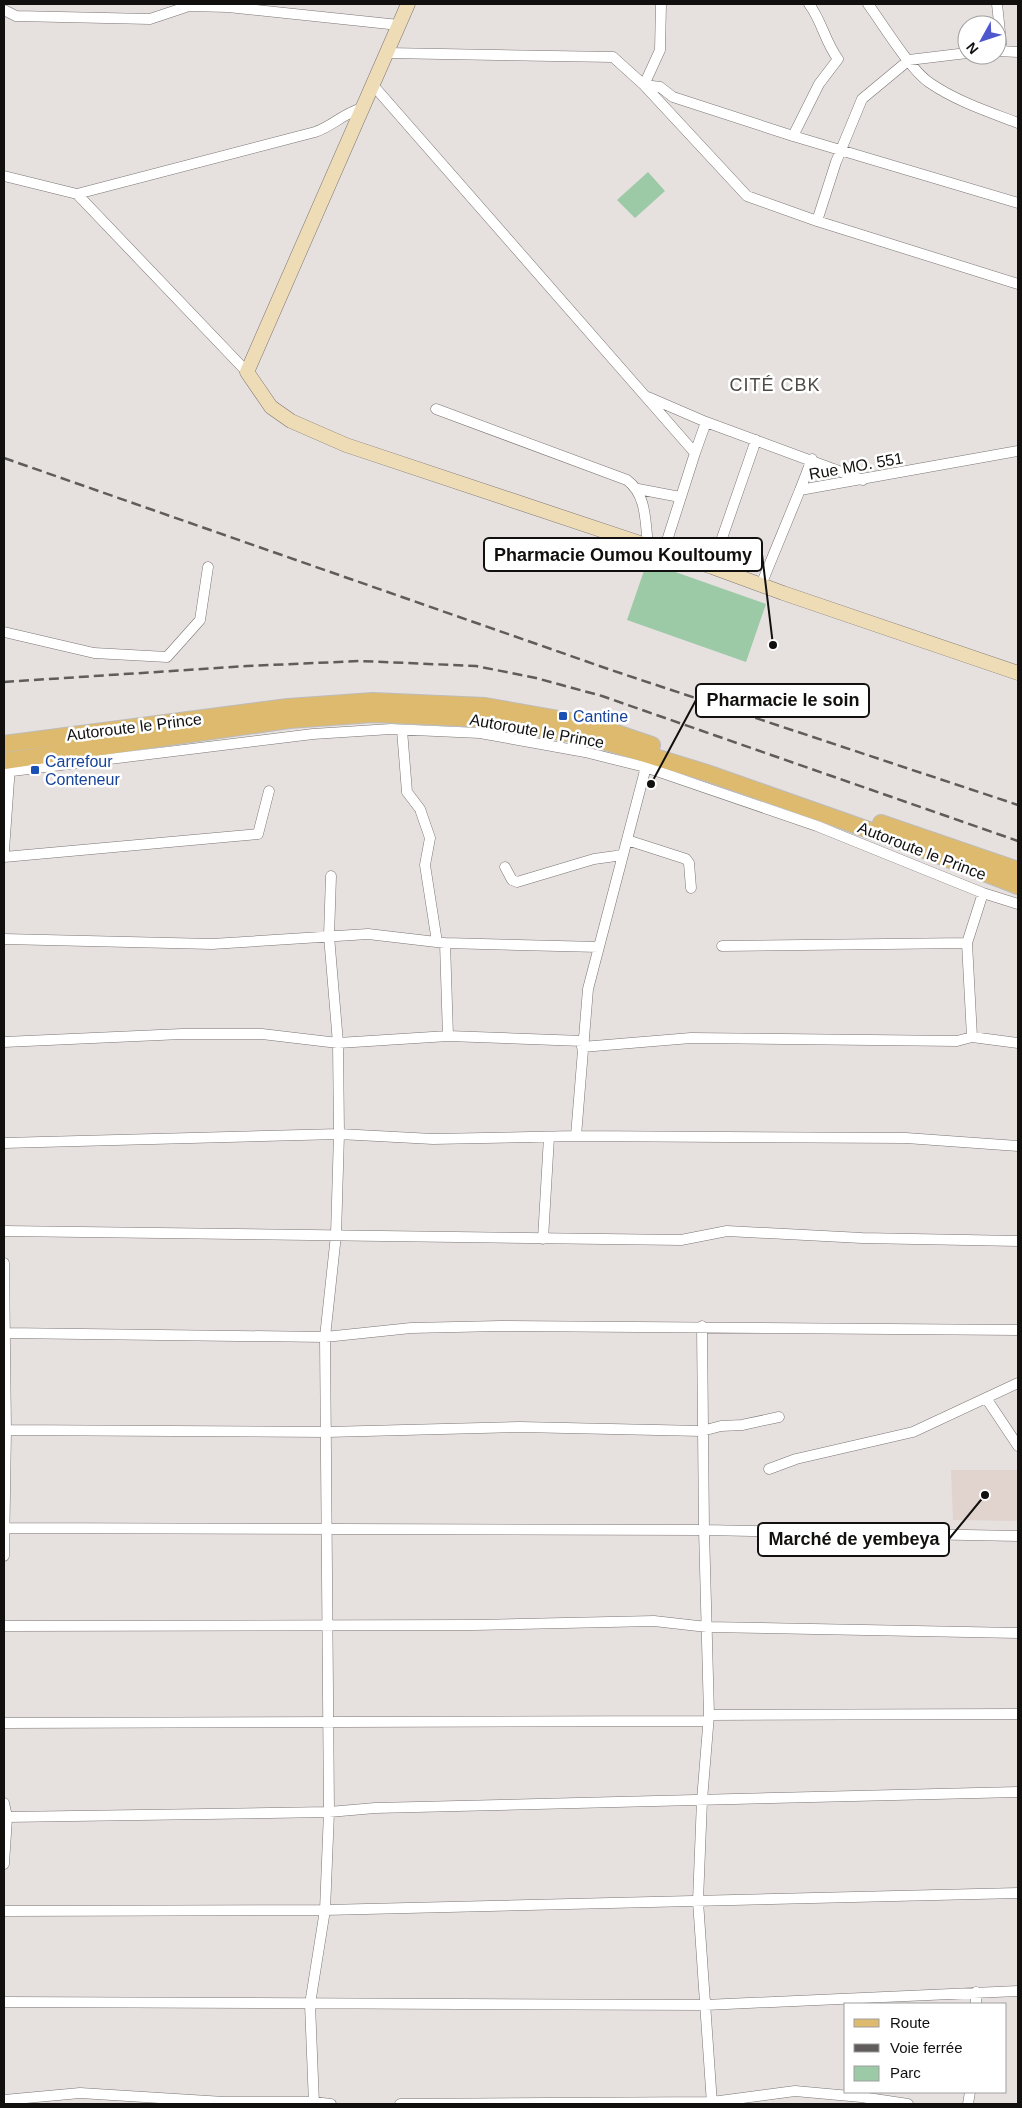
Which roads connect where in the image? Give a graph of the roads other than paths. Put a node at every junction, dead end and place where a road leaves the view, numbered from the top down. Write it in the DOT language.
graph roads {
  1 [pos="408,4"];
  2 [pos="661,4"];
  3 [pos="809,4"];
  4 [pos="868,4"];
  5 [pos="227,5"];
  6 [pos="4,10"];
  7 [pos="399,25"];
  8 [pos="387,53"];
  9 [pos="957,54"];
  10 [pos="909,60"];
  11 [pos="372,84"];
  12 [pos="644,85"];
  13 [pos="362,108"];
  14 [pos="1018,123"];
  15 [pos="793,136"];
  16 [pos="840,151"];
  17 [pos="4,176"];
  18 [pos="77,194"];
  19 [pos="1018,203"];
  20 [pos="817,221"];
  21 [pos="1018,284"];
  22 [pos="246,372"];
  23 [pos="643,395"];
  24 [pos="436,409"];
  25 [pos="706,422"];
  26 [pos="756,440"];
  27 [pos="1018,451"];
  28 [pos="695,453"];
  29 [pos="812,459"];
  30 [pos="864,480"];
  31 [pos="638,489"];
  32 [pos="800,490"];
  33 [pos="680,497"];
  34 [pos="648,545"];
  35 [pos="664,550"];
  36 [pos="208,567"];
  37 [pos="712,567"];
  38 [pos="761,585"];
  39 [pos="4,632"];
  40 [pos="1018,673"];
  41 [pos="402,730"];
  42 [pos="4,744"];
  43 [pos="647,761"];
  44 [pos="7,766"];
  45 [pos="269,790"];
  46 [pos="819,820"];
  47 [pos="627,840"];
  48 [pos="4,850"];
  49 [pos="623,855"];
  50 [pos="4,857"];
  51 [pos="505,867"];
  52 [pos="1018,870"];
  53 [pos="331,876"];
  54 [pos="1018,886"];
  55 [pos="691,888"];
  56 [pos="983,893"];
  57 [pos="1018,904"];
  58 [pos="329,936"];
  59 [pos="4,939"];
  60 [pos="441,942"];
  61 [pos="967,943"];
  62 [pos="722,946"];
  63 [pos="599,947"];
  64 [pos="448,1036"];
  65 [pos="972,1037"];
  66 [pos="4,1042"];
  67 [pos="338,1043"];
  68 [pos="1018,1043"];
  69 [pos="582,1044"];
  70 [pos="339,1134"];
  71 [pos="576,1136"];
  72 [pos="549,1137"];
  73 [pos="4,1144"];
  74 [pos="1018,1146"];
  75 [pos="4,1231"];
  76 [pos="336,1235"];
  77 [pos="543,1239"];
  78 [pos="1018,1241"];
  79 [pos="4,1263"];
  80 [pos="702,1326"];
  81 [pos="1018,1330"];
  82 [pos="6,1333"];
  83 [pos="325,1337"];
  84 [pos="1018,1383"];
  85 [pos="986,1398"];
  86 [pos="779,1417"];
  87 [pos="5,1426"];
  88 [pos="702,1431"];
  89 [pos="327,1432"];
  90 [pos="1018,1446"];
  91 [pos="769,1469"];
  92 [pos="4,1528"];
  93 [pos="328,1530"];
  94 [pos="704,1530"];
  95 [pos="1018,1536"];
  96 [pos="4,1556"];
  97 [pos="328,1624"];
  98 [pos="4,1626"];
  99 [pos="707,1627"];
  100 [pos="1018,1633"];
  101 [pos="1018,1714"];
  102 [pos="709,1718"];
  103 [pos="4,1722"];
  104 [pos="330,1722"];
  105 [pos="1018,1792"];
  106 [pos="702,1800"];
  107 [pos="4,1803"];
  108 [pos="329,1812"];
  109 [pos="8,1818"];
  110 [pos="4,1864"];
  111 [pos="1018,1892"];
  112 [pos="698,1901"];
  113 [pos="325,1910"];
  114 [pos="4,1911"];
  115 [pos="1018,1991"];
  116 [pos="976,1992"];
  117 [pos="4,2002"];
  118 [pos="976,2003"];
  119 [pos="310,2004"];
  120 [pos="705,2005"];
  121 [pos="4,2100"];
  122 [pos="314,2103"];
  123 [pos="712,2103"];
  124 [pos="331,2104"];
  125 [pos="400,2104"];
  126 [pos="908,2104"];
  1 -- 7 [label="street"];
  2 -- 12 [label="street"];
  3 -- 15 [label="street"];
  4 -- 10 [label="street"];
  5 -- 6 [label="street"];
  5 -- 7 [label="street"];
  7 -- 8 [label="street"];
  8 -- 11 [label="street"];
  8 -- 12 [label="street"];
  9 -- 10 [label="street"];
  10 -- 14 [label="street"];
  10 -- 16 [label="street"];
  11 -- 13 [label="street"];
  11 -- 23 [label="street"];
  12 -- 15 [label="street"];
  12 -- 20 [label="street"];
  13 -- 18 [label="street"];
  13 -- 22 [label="street"];
  15 -- 16 [label="street"];
  16 -- 19 [label="street"];
  16 -- 20 [label="street"];
  17 -- 18 [label="street"];
  18 -- 22 [label="street"];
  20 -- 21 [label="street"];
  22 -- 34 [label="street"];
  23 -- 25 [label="street"];
  23 -- 28 [label="street"];
  24 -- 31 [label="street"];
  25 -- 26 [label="street"];
  25 -- 28 [label="street"];
  26 -- 29 [label="street"];
  26 -- 37 [label="street"];
  27 -- 30 [label="street, Rue MO. 551"];
  28 -- 33 [label="street"];
  29 -- 30 [label="street"];
  29 -- 32 [label="street"];
  30 -- 32 [label="street, Rue MO. 551"];
  31 -- 33 [label="street"];
  31 -- 34 [label="street"];
  32 -- 38 [label="street, Rue MO. 551"];
  33 -- 35 [label="street"];
  34 -- 35 [label="street"];
  35 -- 37 [label="street"];
  36 -- 39 [label="street"];
  37 -- 38 [label="street"];
  38 -- 40 [label="street"];
  41 -- 43 [label="street"];
  41 -- 44 [label="street"];
  41 -- 60 [label="street"];
  42 -- 52 [label="main road, Autoroute le Prince"];
  43 -- 44 [label="main road, Autoroute le Prince"];
  43 -- 46 [label="main road, Autoroute le Prince"];
  43 -- 47 [label="street"];
  44 -- 48 [label="street"];
  45 -- 50 [label="street"];
  46 -- 54 [label="main road, Autoroute le Prince"];
  46 -- 56 [label="street"];
  47 -- 49 [label="street"];
  47 -- 55 [label="street"];
  49 -- 51 [label="street"];
  49 -- 63 [label="street"];
  53 -- 58 [label="street"];
  56 -- 57 [label="street"];
  56 -- 61 [label="street"];
  58 -- 59 [label="street"];
  58 -- 60 [label="street"];
  58 -- 67 [label="street"];
  60 -- 63 [label="street"];
  60 -- 64 [label="street"];
  61 -- 62 [label="street"];
  61 -- 65 [label="street"];
  63 -- 69 [label="street"];
  64 -- 67 [label="street"];
  64 -- 69 [label="street"];
  65 -- 68 [label="street"];
  65 -- 69 [label="street"];
  66 -- 67 [label="street"];
  67 -- 70 [label="street"];
  69 -- 71 [label="street"];
  70 -- 72 [label="street"];
  70 -- 73 [label="street"];
  70 -- 76 [label="street"];
  71 -- 72 [label="street"];
  71 -- 74 [label="street"];
  72 -- 77 [label="street"];
  75 -- 76 [label="street"];
  76 -- 77 [label="street"];
  76 -- 83 [label="street"];
  77 -- 78 [label="street"];
  79 -- 82 [label="street"];
  80 -- 81 [label="street"];
  80 -- 83 [label="street"];
  80 -- 88 [label="street"];
  82 -- 83 [label="street"];
  82 -- 87 [label="street"];
  83 -- 89 [label="street"];
  84 -- 85 [label="street"];
  85 -- 90 [label="street"];
  85 -- 91 [label="street"];
  86 -- 88 [label="street"];
  87 -- 89 [label="street"];
  87 -- 92 [label="street"];
  88 -- 89 [label="street"];
  88 -- 94 [label="street"];
  89 -- 93 [label="street"];
  92 -- 93 [label="street"];
  92 -- 96 [label="street"];
  93 -- 94 [label="street"];
  93 -- 97 [label="street"];
  94 -- 95 [label="street"];
  94 -- 99 [label="street"];
  97 -- 98 [label="street"];
  97 -- 99 [label="street"];
  97 -- 104 [label="street"];
  99 -- 100 [label="street"];
  99 -- 102 [label="street"];
  101 -- 102 [label="street"];
  102 -- 104 [label="street"];
  102 -- 106 [label="street"];
  103 -- 104 [label="street"];
  104 -- 108 [label="street"];
  105 -- 106 [label="street"];
  106 -- 108 [label="street"];
  106 -- 112 [label="street"];
  107 -- 109 [label="street"];
  108 -- 109 [label="street"];
  108 -- 113 [label="street"];
  109 -- 110 [label="street"];
  111 -- 112 [label="street"];
  112 -- 113 [label="street"];
  112 -- 120 [label="street"];
  113 -- 114 [label="street"];
  113 -- 119 [label="street"];
  115 -- 116 [label="street"];
  116 -- 118 [label="street"];
  116 -- 120 [label="street"];
  117 -- 119 [label="street"];
  119 -- 120 [label="street"];
  119 -- 122 [label="street"];
  120 -- 123 [label="street"];
  121 -- 122 [label="street"];
  122 -- 124 [label="street"];
  123 -- 125 [label="street"];
  123 -- 126 [label="street"];
}
